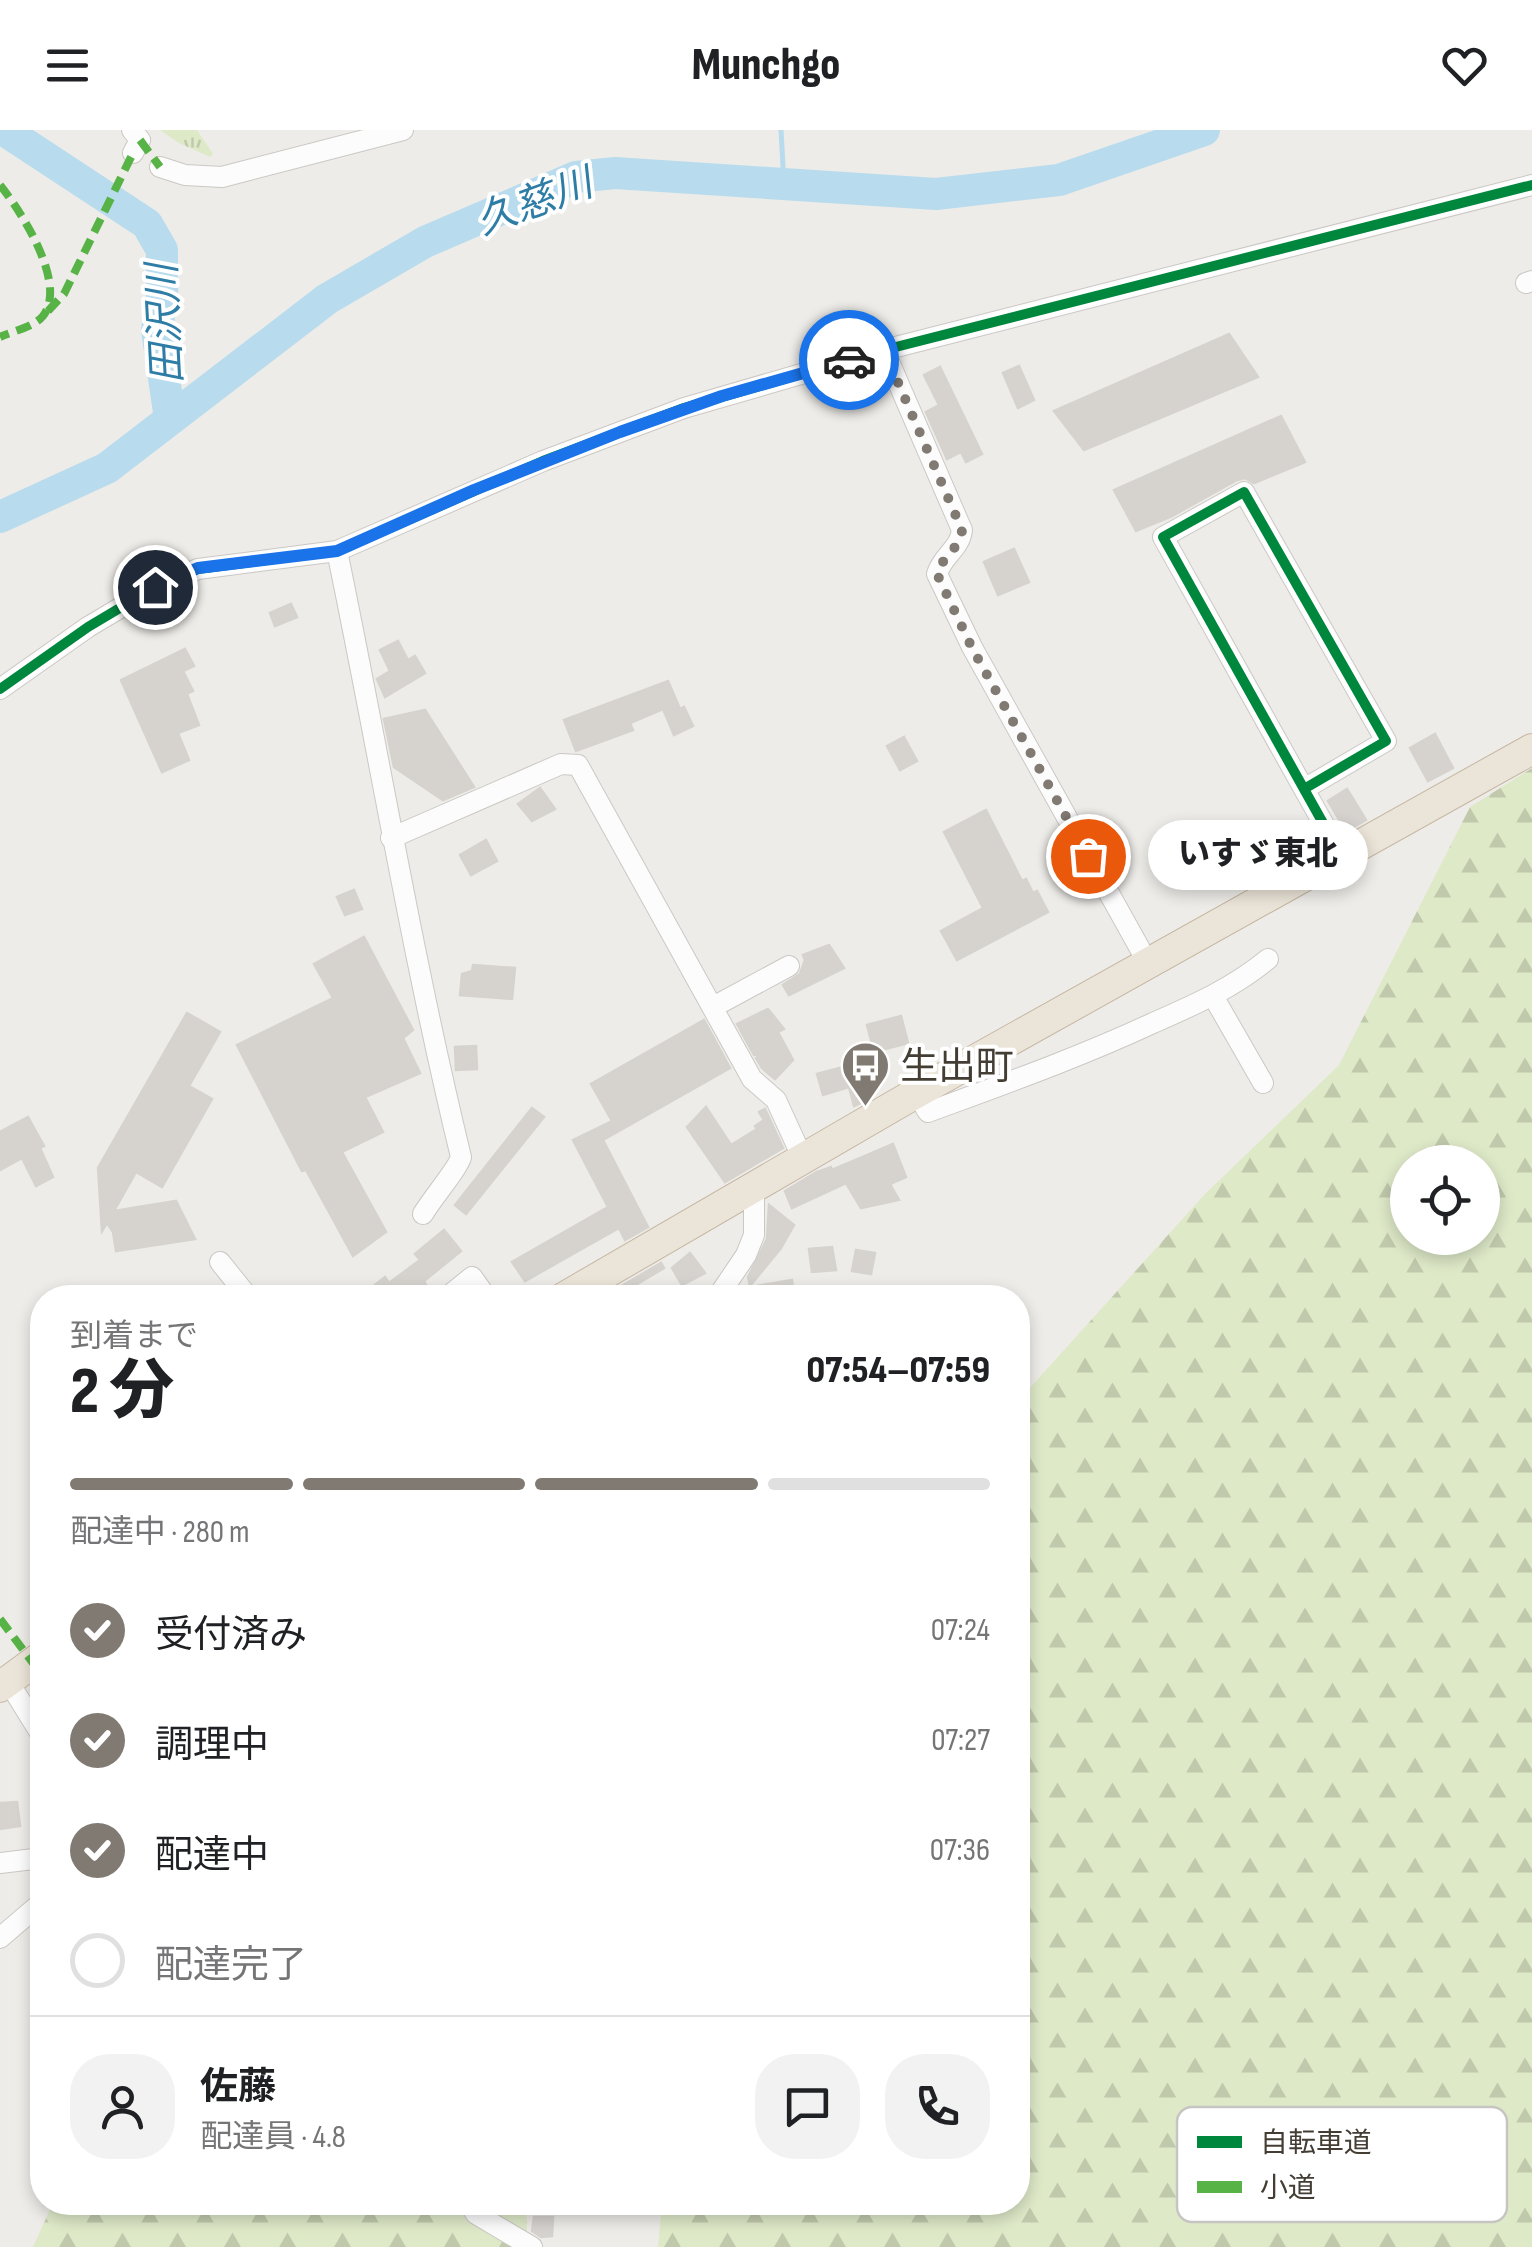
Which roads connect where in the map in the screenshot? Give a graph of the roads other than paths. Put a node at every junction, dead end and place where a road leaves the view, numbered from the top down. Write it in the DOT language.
graph roads {
  1 [pos="132,130"];
  2 [pos="403,130"];
  3 [pos="132,153"];
  4 [pos="160,167"];
  5 [pos="1532,186"];
  6 [pos="884,350"];
  7 [pos="337,551"];
  8 [pos="0,690"];
  9 [pos="1532,749"];
  10 [pos="1304,789"];
  11 [pos="392,838"];
  12 [pos="1342,857"];
  13 [pos="1268,958"];
  14 [pos="1149,965"];
  15 [pos="788,966"];
  16 [pos="1213,996"];
  17 [pos="712,1008"];
  18 [pos="1264,1082"];
  19 [pos="916,1093"];
  20 [pos="803,1159"];
  21 [pos="754,1186"];
  22 [pos="423,1214"];
  23 [pos="220,1262"];
  24 [pos="239,1285"];
  25 [pos="585,1285"];
  26 [pos="727,1285"];
  27 [pos="30,1665"];
  28 [pos="4,1684"];
  29 [pos="30,1720"];
  30 [pos="30,1859"];
  31 [pos="0,1863"];
  32 [pos="30,1912"];
  33 [pos="0,1938"];
  34 [pos="478,2215"];
  35 [pos="532,2247"];
  1 -- 3 [label="street"];
  2 -- 4 [label="street"];
  5 -- 6 [label="street"];
  6 -- 7 [label="street"];
  6 -- 14 [label="street"];
  7 -- 8 [label="street"];
  7 -- 11 [label="street"];
  9 -- 12 [label="highway"];
  10 -- 10 [label="street"];
  10 -- 12 [label="street"];
  11 -- 17 [label="street"];
  11 -- 22 [label="street"];
  12 -- 14 [label="highway"];
  13 -- 16 [label="street"];
  14 -- 19 [label="highway"];
  15 -- 17 [label="street"];
  16 -- 18 [label="street"];
  16 -- 19 [label="street"];
  17 -- 20 [label="street"];
  19 -- 20 [label="highway"];
  20 -- 21 [label="highway"];
  21 -- 25 [label="highway"];
  21 -- 26 [label="street"];
  23 -- 24 [label="street"];
  27 -- 28 [label="highway"];
  28 -- 29 [label="street"];
  30 -- 31 [label="street"];
  32 -- 33 [label="street"];
  34 -- 35 [label="street"];
}
